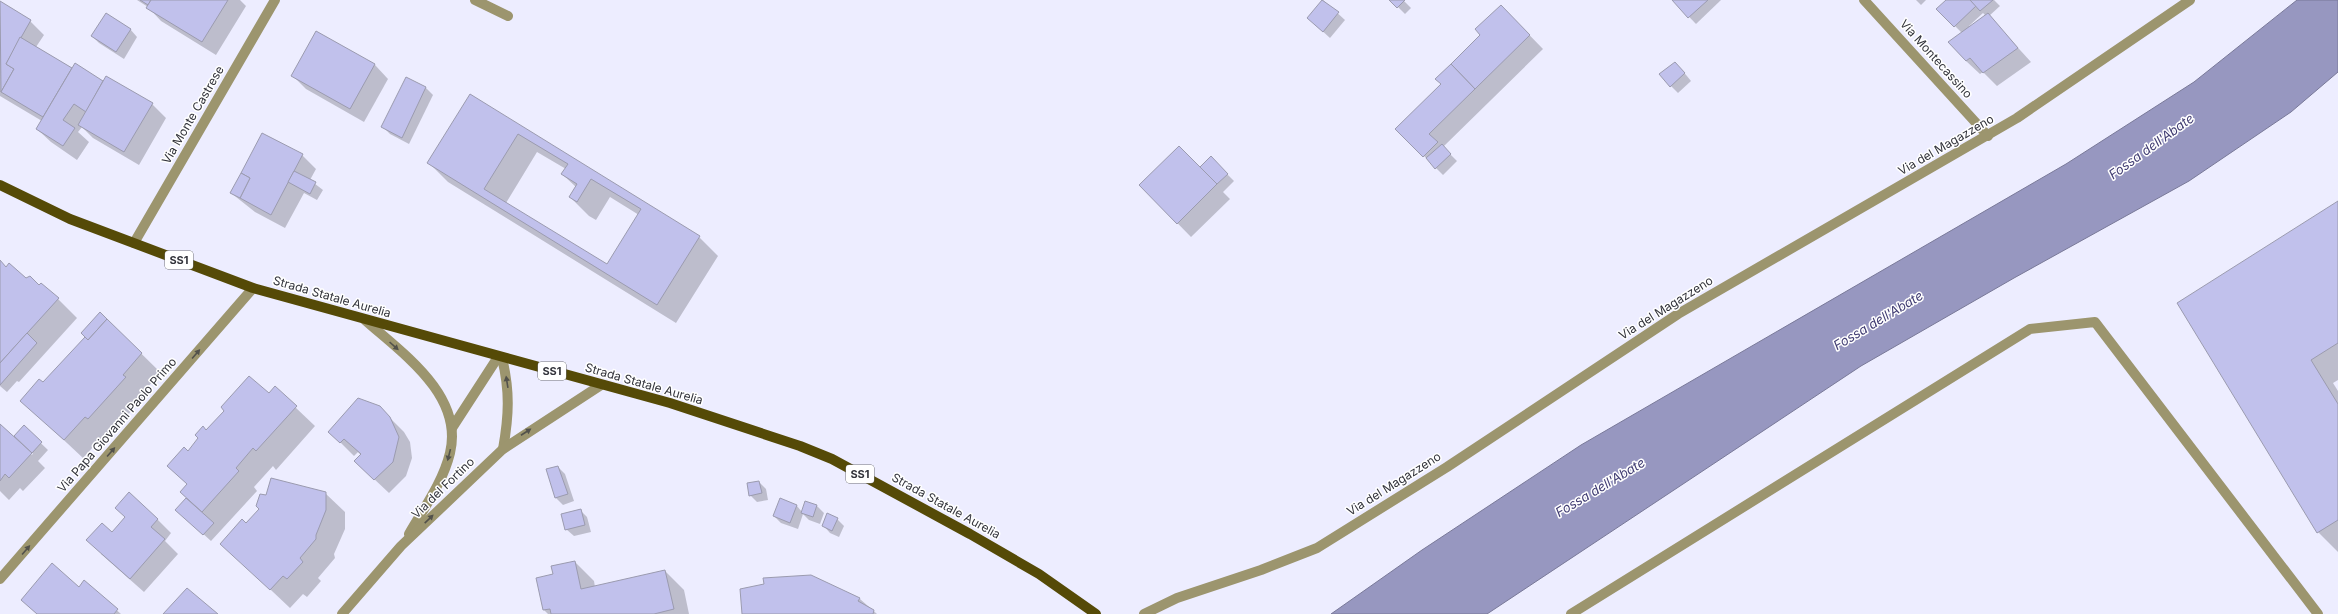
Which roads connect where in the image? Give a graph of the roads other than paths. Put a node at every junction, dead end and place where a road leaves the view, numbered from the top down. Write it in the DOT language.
graph roads {
  1 [pos="275,0"];
  2 [pos="475,0"];
  3 [pos="1864,0"];
  4 [pos="2190,0"];
  5 [pos="508,16"];
  6 [pos="1988,136"];
  7 [pos="0,185"];
  8 [pos="134,243"];
  9 [pos="253,288"];
  10 [pos="365,320"];
  11 [pos="500,357"];
  12 [pos="601,385"];
  13 [pos="452,428"];
  14 [pos="503,449"];
  15 [pos="401,546"];
  16 [pos="0,579"];
  17 [pos="342,614"];
  18 [pos="1096,614"];
  19 [pos="1144,614"];
  20 [pos="1570,614"];
  21 [pos="2318,614"];
  1 -- 8 [label="street, Via Monte Castrese"];
  2 -- 5 [label="street"];
  3 -- 6 [label="street, Via Montecassino"];
  4 -- 6 [label="street, Via del Magazzeno"];
  6 -- 19 [label="street, Via del Magazzeno"];
  7 -- 8 [label="main road, Strada Statale Aurelia / SS1"];
  8 -- 9 [label="main road, Strada Statale Aurelia / SS1"];
  9 -- 10 [label="main road, Strada Statale Aurelia / SS1"];
  16 -- 9 [label="street, Via Papa Giovanni Paolo Primo, one-way"];
  10 -- 11 [label="main road, Strada Statale Aurelia / SS1"];
  10 -- 13 [label="street, Via del Fortino, one-way"];
  11 -- 12 [label="main road, Strada Statale Aurelia / SS1"];
  11 -- 13 [label="street, Via del Fortino"];
  14 -- 11 [label="street, one-way"];
  14 -- 12 [label="street, Via del Fortino, one-way"];
  12 -- 18 [label="main road, Strada Statale Aurelia / SS1"];
  13 -- 15 [label="street, Via del Fortino, one-way"];
  15 -- 14 [label="street, Via del Fortino, one-way"];
  15 -- 17 [label="street, Via del Fortino"];
  20 -- 21 [label="street"];
}
